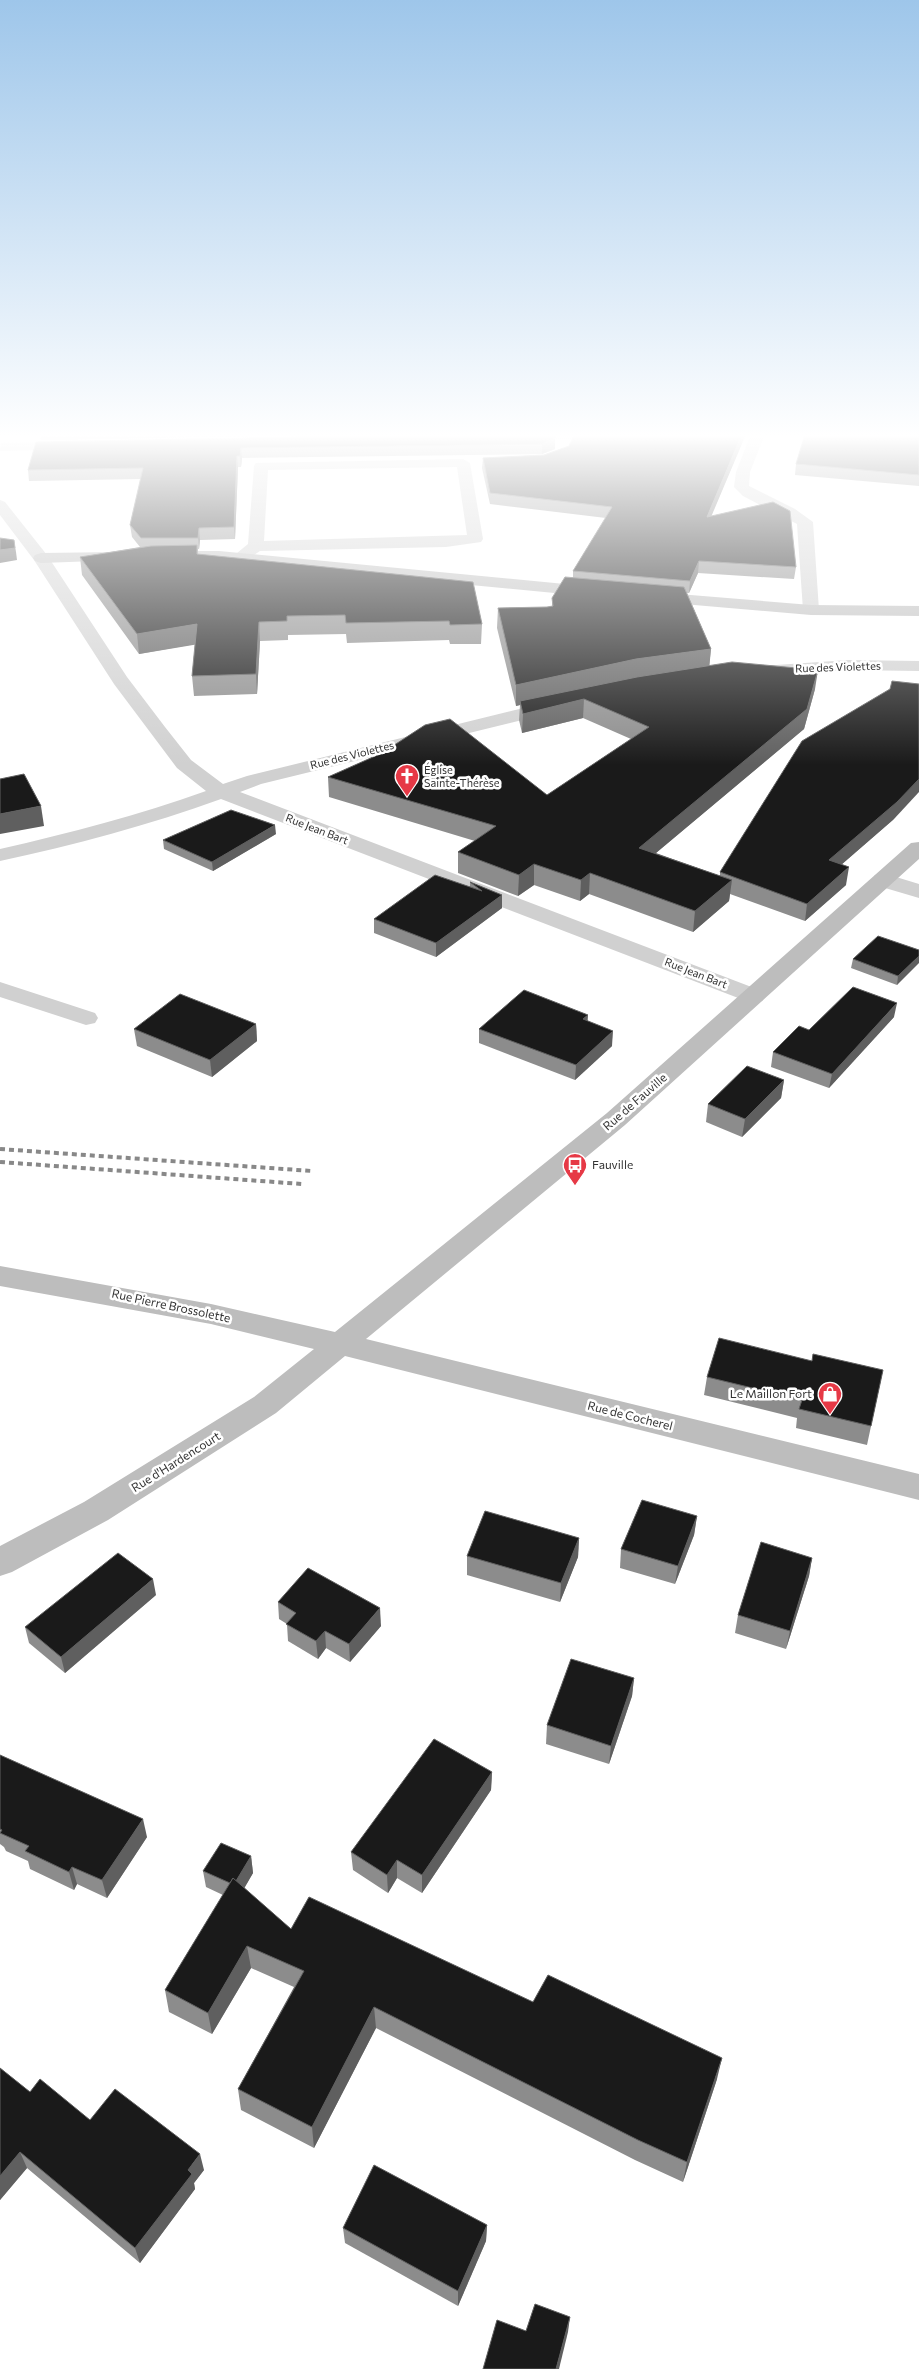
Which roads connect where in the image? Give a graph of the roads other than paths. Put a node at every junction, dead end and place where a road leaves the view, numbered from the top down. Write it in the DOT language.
graph roads {
  1 [pos="31,545"];
  2 [pos="325,545"];
  3 [pos="807,545"];
  4 [pos="256,546"];
  5 [pos="163,556"];
  6 [pos="134,557"];
  7 [pos="41,558"];
  8 [pos="239,558"];
  9 [pos="609,593"];
  10 [pos="638,596"];
  11 [pos="811,610"];
  12 [pos="919,610"];
  13 [pos="919,666"];
  14 [pos="744,672"];
  15 [pos="578,701"];
  16 [pos="219,791"];
  17 [pos="919,848"];
  18 [pos="0,855"];
  19 [pos="884,880"];
  20 [pos="919,891"];
  21 [pos="0,989"];
  22 [pos="754,996"];
  23 [pos="86,1018"];
  24 [pos="0,1276"];
  25 [pos="340,1344"];
  26 [pos="919,1488"];
  27 [pos="0,1562"];
  1 -- 7 [label="street, Rue Jean Bart"];
  2 -- 4 [label="street"];
  3 -- 11 [label="street"];
  4 -- 8 [label="street"];
  5 -- 8 [label="street"];
  6 -- 7 [label="street"];
  7 -- 16 [label="street, Rue Jean Bart"];
  8 -- 9 [label="street"];
  10 -- 11 [label="street"];
  11 -- 12 [label="street"];
  13 -- 14 [label="street, Rue des Violettes"];
  15 -- 16 [label="street, Rue des Violettes"];
  16 -- 18 [label="street, Rue des Violettes"];
  16 -- 22 [label="street, Rue Jean Bart"];
  17 -- 19 [label="street, Rue de Fauville"];
  19 -- 20 [label="street"];
  19 -- 22 [label="street, Rue de Fauville"];
  21 -- 23 [label="street"];
  22 -- 25 [label="street, Rue de Fauville"];
  24 -- 25 [label="street, Rue Pierre Brossolette"];
  25 -- 26 [label="street, Rue de Cocherel"];
  25 -- 27 [label="street, Rue d'Hardencourt"];
}
